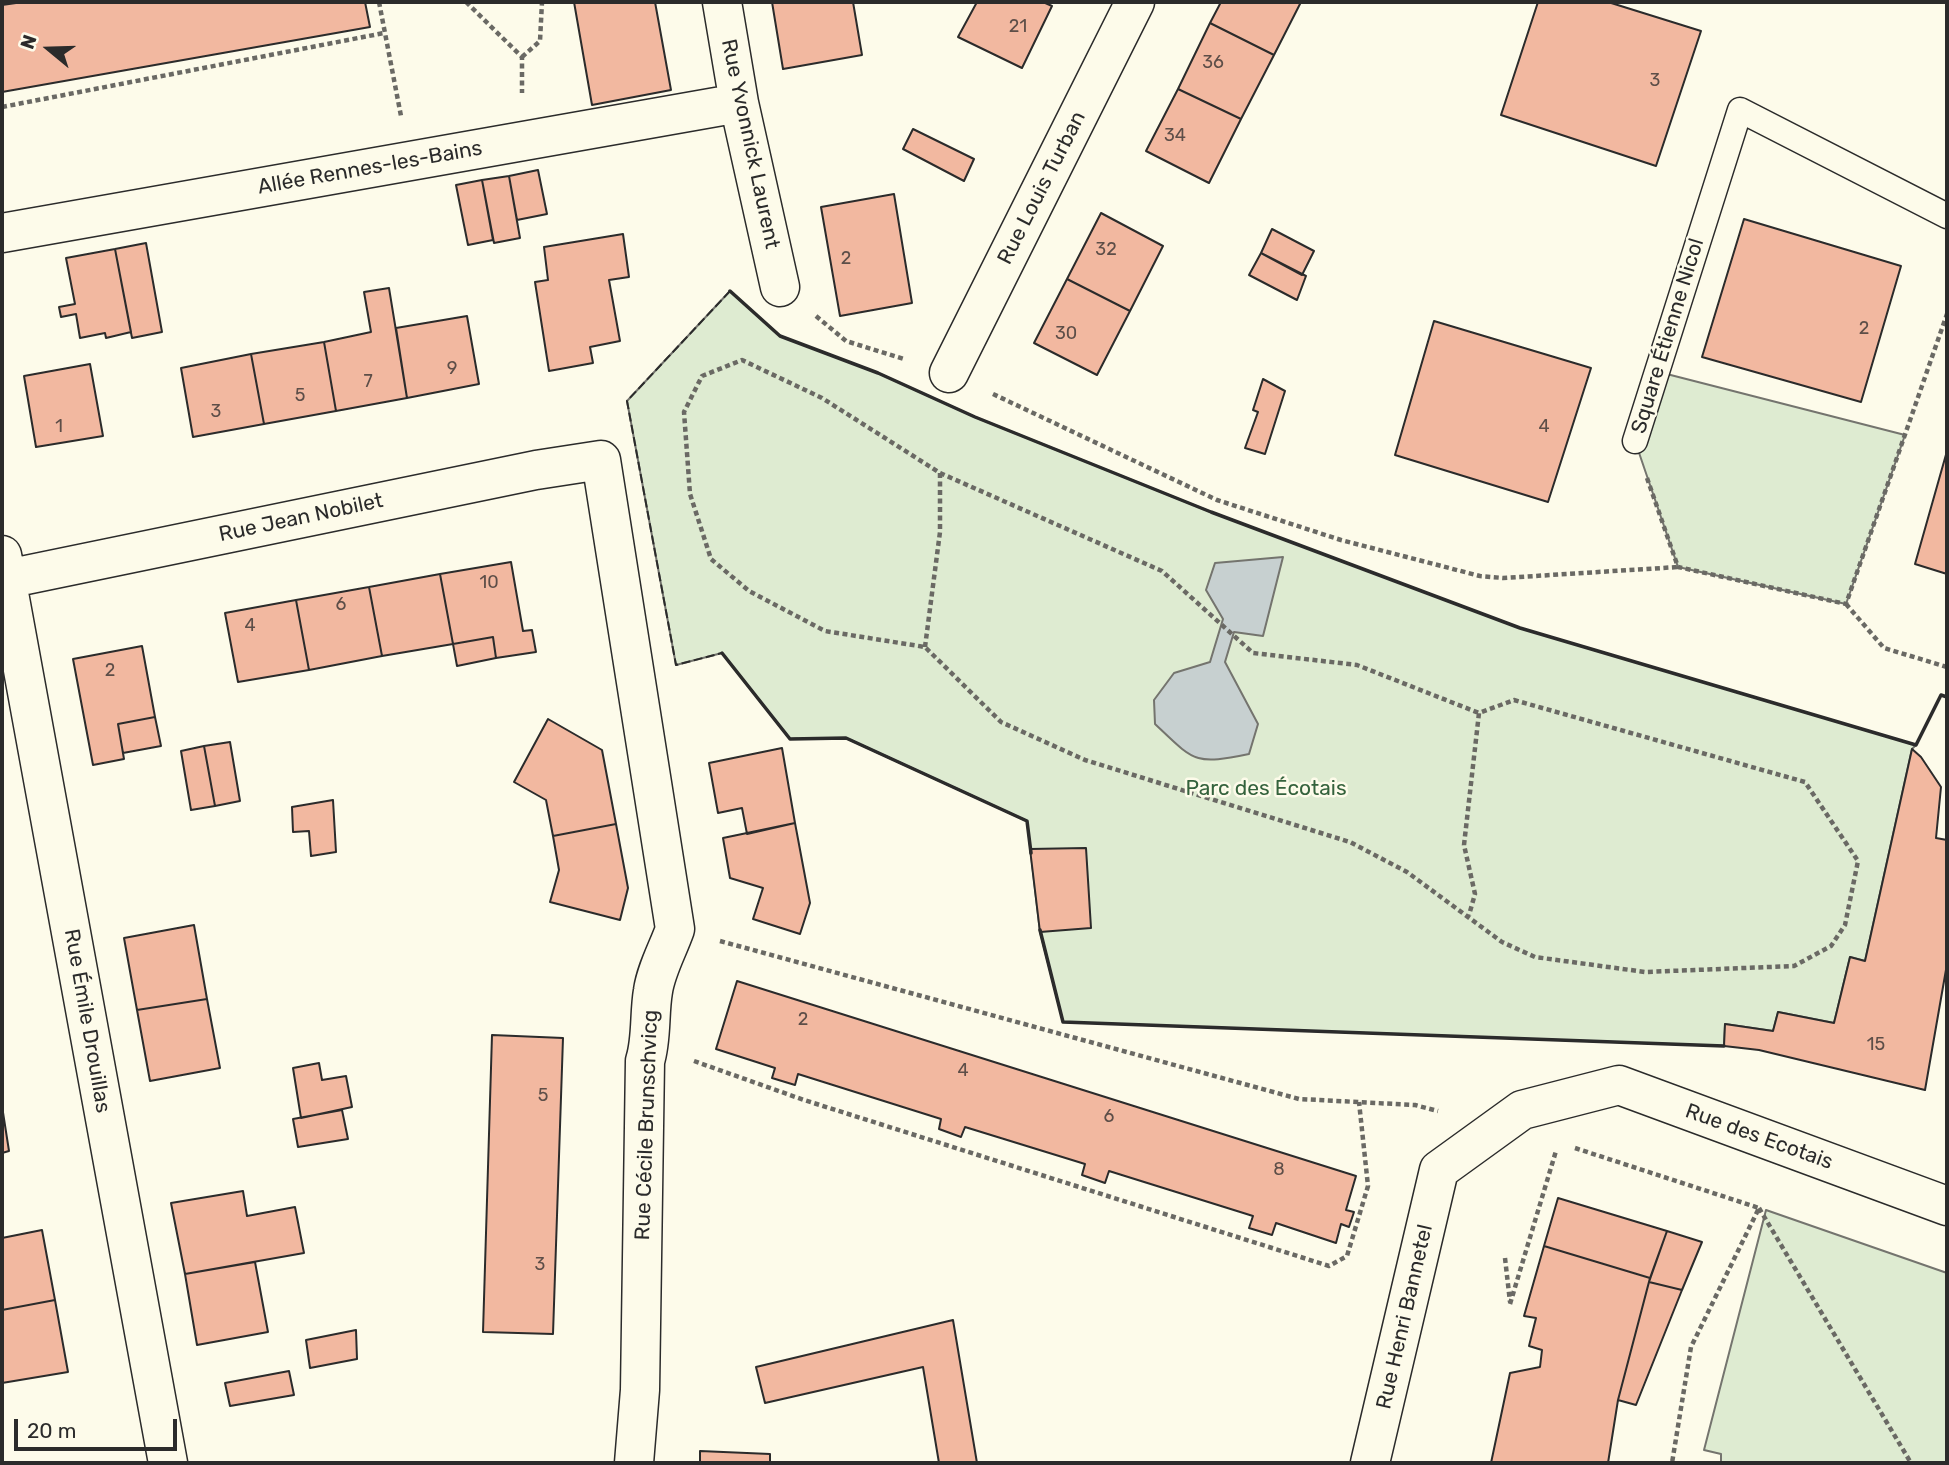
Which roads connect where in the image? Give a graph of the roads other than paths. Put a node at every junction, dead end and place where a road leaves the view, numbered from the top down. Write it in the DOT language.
graph roads {
  1 [pos="722,2"];
  2 [pos="1135,2"];
  3 [pos="739,103"];
  4 [pos="1947,216"];
  5 [pos="2,233"];
  6 [pos="780,286"];
  7 [pos="949,373"];
  8 [pos="1635,441"];
  9 [pos="601,460"];
  10 [pos="3,571"];
  11 [pos="1439,1170"];
  12 [pos="1947,1206"];
  13 [pos="169,1463"];
  14 [pos="635,1463"];
  15 [pos="1370,1463"];
  1 -- 3 [label="street, Rue Yvonnick Laurent"];
  2 -- 7 [label="street, Rue Louis Turban"];
  3 -- 5 [label="street, Allée Rennes-les-Bains"];
  3 -- 6 [label="street, Rue Yvonnick Laurent"];
  4 -- 8 [label="lane, Square Étienne Nicol"];
  9 -- 10 [label="street, Rue Jean Nobilet"];
  9 -- 14 [label="street, Rue Cécile Brunschvicg"];
  10 -- 13 [label="street, Rue Émile Drouillas"];
  11 -- 12 [label="street, Rue des Ecotais"];
  11 -- 15 [label="street, Rue Henri Bannetel"];
}
